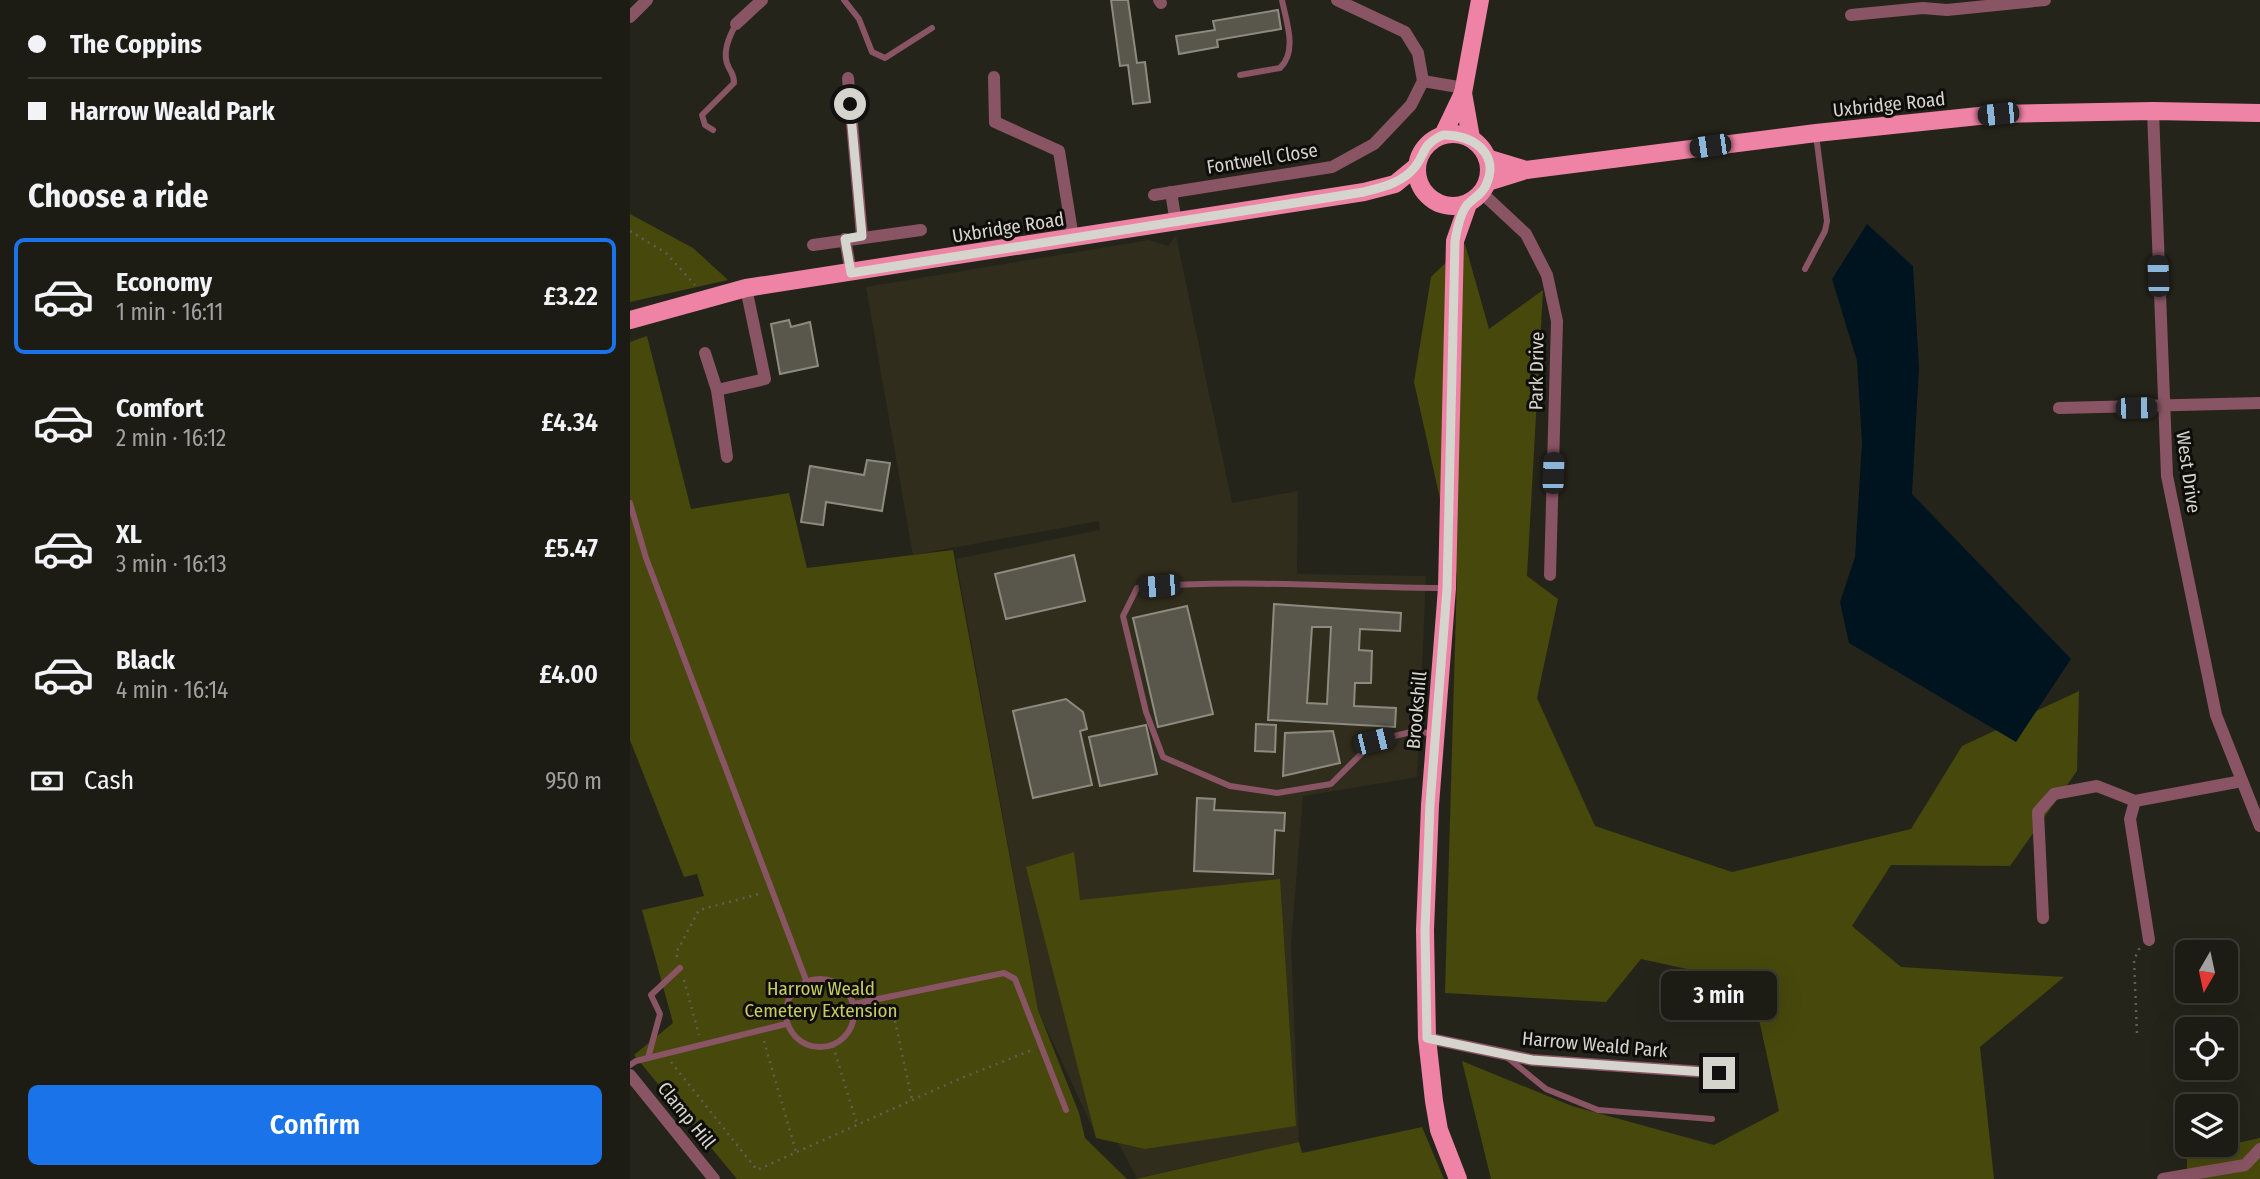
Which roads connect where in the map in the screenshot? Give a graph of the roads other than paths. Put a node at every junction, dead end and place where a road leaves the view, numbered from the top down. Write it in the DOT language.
graph roads {
  1 [pos="647,0"];
  2 [pos="762,0"];
  3 [pos="844,0"];
  4 [pos="1282,0"];
  5 [pos="1337,0"];
  6 [pos="1480,0"];
  7 [pos="2045,0"];
  8 [pos="2017,3"];
  9 [pos="632,11"];
  10 [pos="1851,15"];
  11 [pos="736,24"];
  12 [pos="932,28"];
  13 [pos="1240,75"];
  14 [pos="994,77"];
  15 [pos="848,78"];
  16 [pos="1423,81"];
  17 [pos="1464,90"];
  18 [pos="2153,111"];
  19 [pos="2260,113"];
  20 [pos="713,130"];
  21 [pos="1816,133"];
  22 [pos="1443,135"];
  23 [pos="1471,138"];
  24 [pos="1488,158"];
  25 [pos="1417,166"];
  26 [pos="1525,170"];
  27 [pos="1395,184"];
  28 [pos="1422,191"];
  29 [pos="1171,192"];
  30 [pos="1479,193"];
  31 [pos="1154,195"];
  32 [pos="1443,205"];
  33 [pos="1176,223"];
  34 [pos="921,230"];
  35 [pos="862,236"];
  36 [pos="1073,238"];
  37 [pos="845,239"];
  38 [pos="1455,241"];
  39 [pos="813,245"];
  40 [pos="1804,269"];
  41 [pos="851,273"];
  42 [pos="746,288"];
  43 [pos="630,320"];
  44 [pos="705,354"];
  45 [pos="717,390"];
  46 [pos="2260,402"];
  47 [pos="2162,407"];
  48 [pos="2059,408"];
  49 [pos="727,457"];
  50 [pos="630,503"];
  51 [pos="1550,575"];
  52 [pos="1447,589"];
  53 [pos="1435,733"];
  54 [pos="2242,781"];
  55 [pos="2135,801"];
  56 [pos="2260,826"];
  57 [pos="2043,918"];
  58 [pos="2149,940"];
  59 [pos="680,968"];
  60 [pos="806,979"];
  61 [pos="854,1004"];
  62 [pos="786,1024"];
  63 [pos="1427,1038"];
  64 [pos="1504,1054"];
  65 [pos="648,1058"];
  66 [pos="630,1065"];
  67 [pos="1719,1073"];
  68 [pos="630,1075"];
  69 [pos="1066,1110"];
  70 [pos="1712,1119"];
  71 [pos="2260,1149"];
  72 [pos="714,1179"];
  73 [pos="1458,1179"];
  74 [pos="2163,1179"];
  1 -- 9 [label="street"];
  2 -- 11 [label="street"];
  3 -- 12 [label="lane"];
  4 -- 13 [label="lane"];
  5 -- 16 [label="street"];
  6 -- 17 [label="main road"];
  7 -- 8 [label="street"];
  8 -- 10 [label="street"];
  11 -- 20 [label="lane"];
  14 -- 36 [label="street"];
  15 -- 35 [label="street"];
  16 -- 17 [label="street"];
  16 -- 29 [label="street, Fontwell Close"];
  17 -- 22 [label="main road"];
  17 -- 23 [label="main road"];
  18 -- 19 [label="main road, Uxbridge Road"];
  18 -- 21 [label="main road, Uxbridge Road"];
  18 -- 47 [label="street, West Drive"];
  21 -- 26 [label="main road, Uxbridge Road"];
  21 -- 40 [label="lane"];
  22 -- 23 [label="main road"];
  22 -- 25 [label="main road"];
  23 -- 24 [label="main road"];
  24 -- 26 [label="main road, Uxbridge Road"];
  24 -- 30 [label="main road"];
  25 -- 27 [label="main road, Uxbridge Road"];
  25 -- 28 [label="main road"];
  26 -- 30 [label="main road, Uxbridge Road"];
  27 -- 28 [label="main road, Uxbridge Road"];
  27 -- 33 [label="main road, Uxbridge Road"];
  28 -- 32 [label="main road"];
  29 -- 31 [label="street, Fontwell Close"];
  29 -- 33 [label="street"];
  30 -- 32 [label="main road"];
  30 -- 38 [label="main road, Brookshill"];
  30 -- 51 [label="street, Park Drive"];
  32 -- 38 [label="main road, Brookshill"];
  33 -- 36 [label="main road, Uxbridge Road"];
  34 -- 35 [label="street"];
  35 -- 37 [label="street"];
  36 -- 41 [label="main road, Uxbridge Road"];
  37 -- 39 [label="street"];
  37 -- 41 [label="street"];
  38 -- 52 [label="main road, Brookshill"];
  41 -- 42 [label="main road, Uxbridge Road"];
  42 -- 43 [label="main road, Uxbridge Road"];
  42 -- 45 [label="street"];
  44 -- 45 [label="street"];
  45 -- 49 [label="street"];
  46 -- 47 [label="street"];
  47 -- 48 [label="street"];
  47 -- 54 [label="street, West Drive"];
  50 -- 60 [label="lane"];
  52 -- 53 [label="main road, Brookshill"];
  52 -- 53 [label="lane"];
  53 -- 63 [label="main road, Brookshill"];
  54 -- 55 [label="street"];
  54 -- 56 [label="street, West Drive"];
  55 -- 57 [label="street"];
  55 -- 58 [label="street"];
  59 -- 65 [label="lane"];
  60 -- 61 [label="lane"];
  60 -- 62 [label="lane"];
  61 -- 62 [label="lane"];
  61 -- 69 [label="lane"];
  62 -- 65 [label="lane"];
  63 -- 64 [label="street, Harrow Weald Park"];
  63 -- 73 [label="main road, Brookshill"];
  64 -- 67 [label="street, Harrow Weald Park"];
  64 -- 70 [label="lane"];
  65 -- 66 [label="lane"];
  68 -- 72 [label="street, Clamp Hill"];
  71 -- 74 [label="street"];
}
